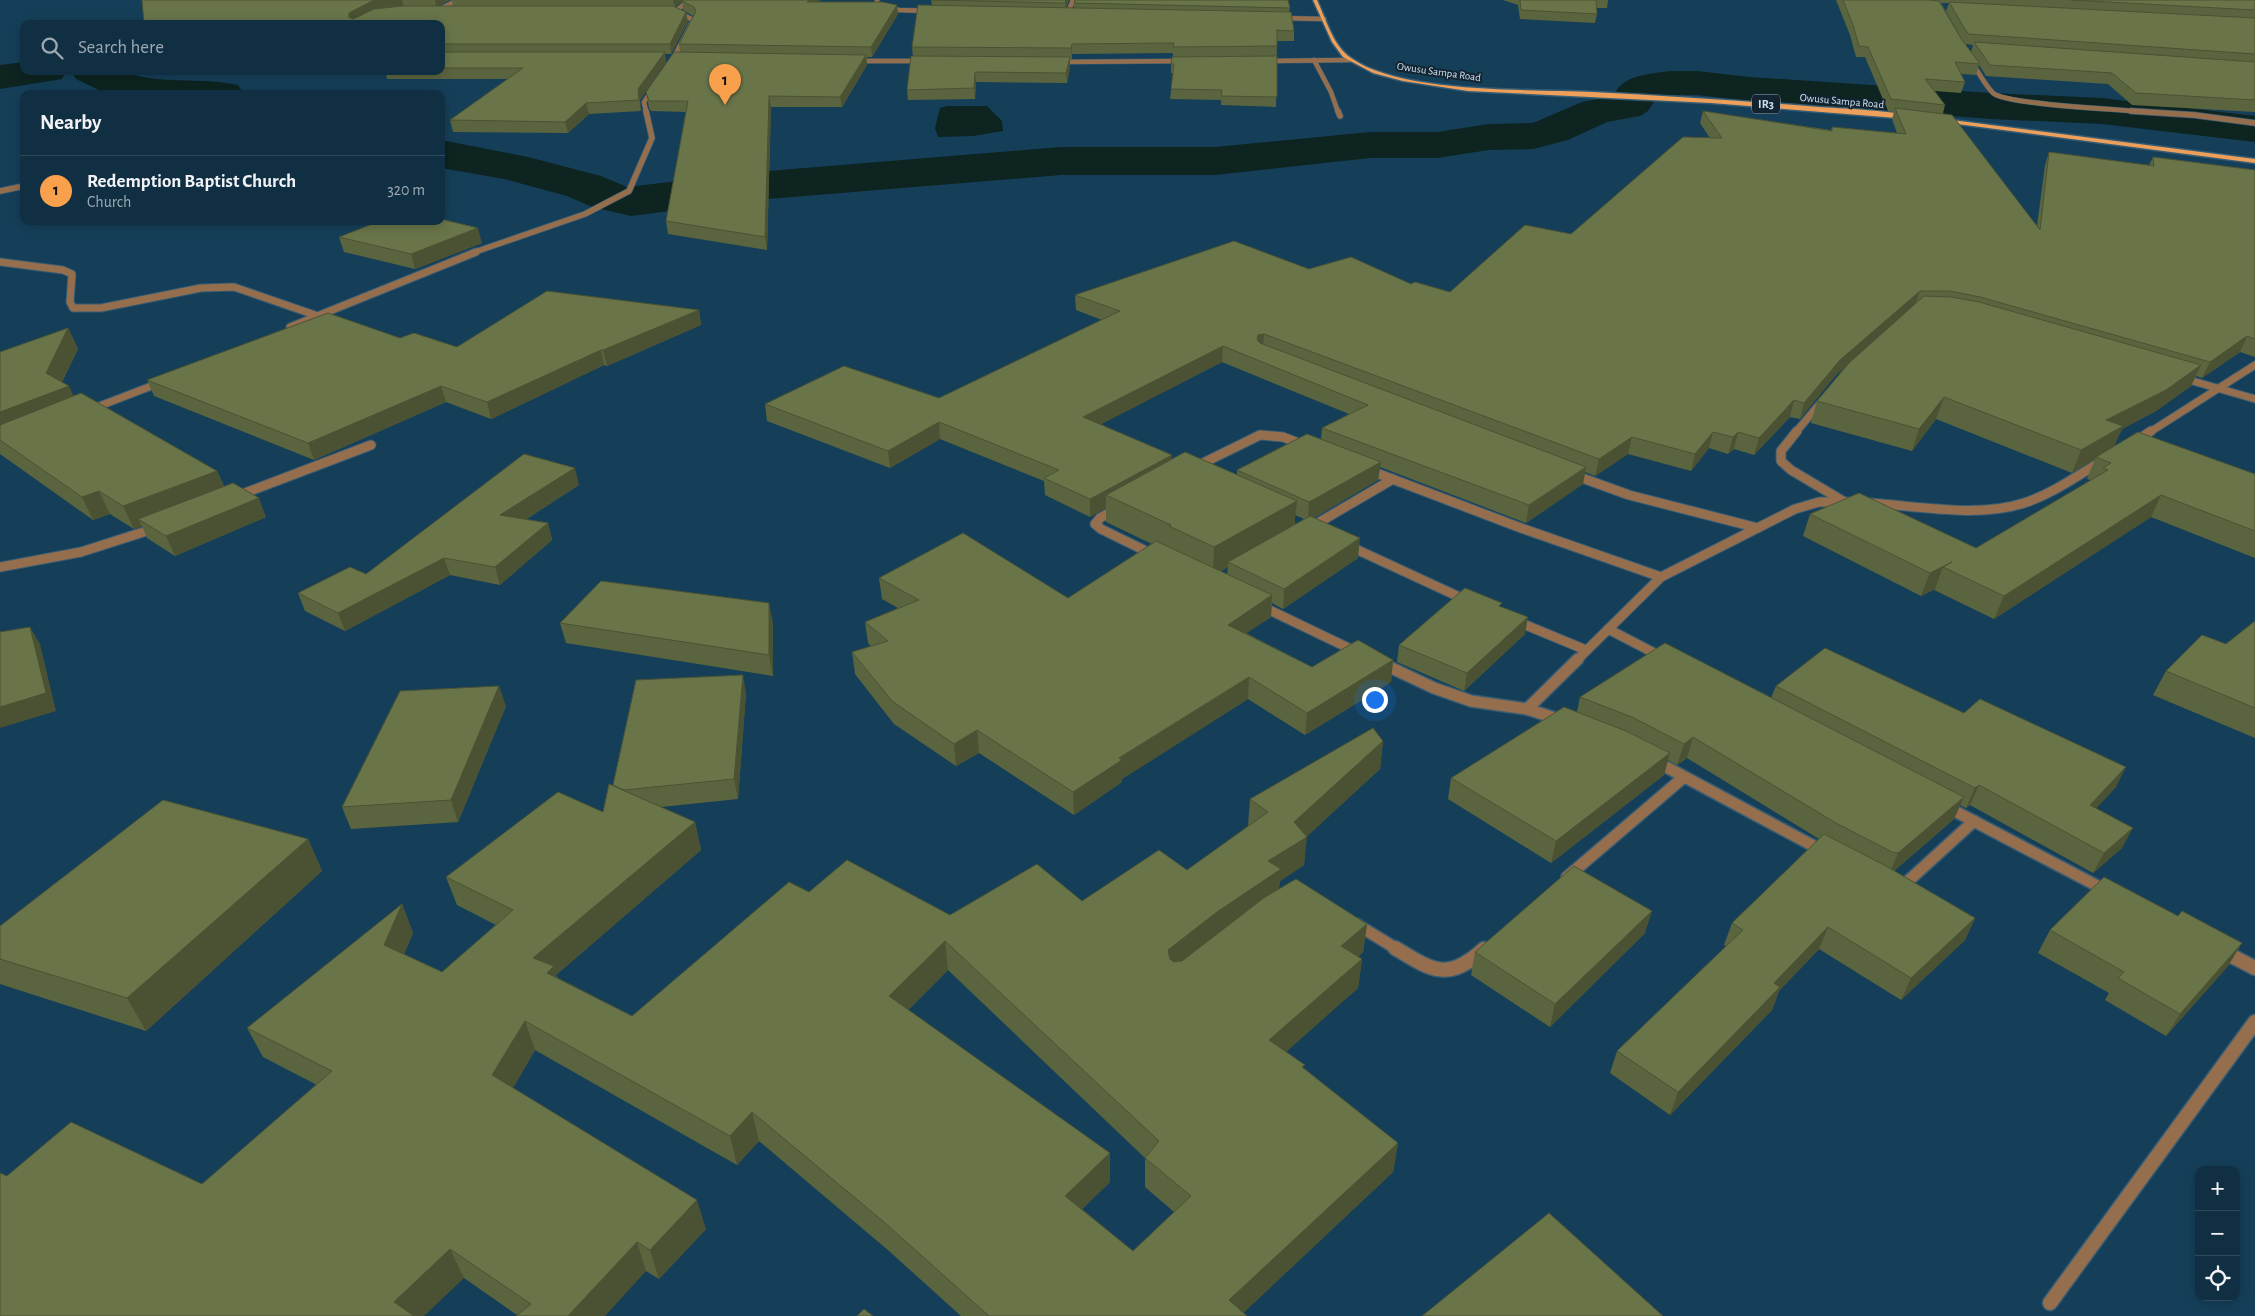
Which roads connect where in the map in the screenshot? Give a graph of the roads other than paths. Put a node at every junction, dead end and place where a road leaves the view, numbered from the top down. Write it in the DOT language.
graph roads {
  1 [pos="458,0"];
  2 [pos="689,0"];
  3 [pos="877,0"];
  4 [pos="1073,0"];
  5 [pos="1315,0"];
  6 [pos="430,10"];
  7 [pos="438,10"];
  8 [pos="448,10"];
  9 [pos="666,11"];
  10 [pos="676,11"];
  11 [pos="939,11"];
  12 [pos="1058,13"];
  13 [pos="1068,13"];
  14 [pos="1078,13"];
  15 [pos="1275,18"];
  16 [pos="1324,19"];
  17 [pos="1968,56"];
  18 [pos="664,58"];
  19 [pos="674,58"];
  20 [pos="684,58"];
  21 [pos="854,60"];
  22 [pos="1314,60"];
  23 [pos="1349,60"];
  24 [pos="1188,61"];
  25 [pos="1256,61"];
  26 [pos="933,62"];
  27 [pos="1052,62"];
  28 [pos="669,66"];
  29 [pos="659,80"];
  30 [pos="1340,116"];
  31 [pos="1919,119"];
  32 [pos="1938,121"];
  33 [pos="2255,123"];
  34 [pos="2255,162"];
  35 [pos="20,187"];
  36 [pos="0,191"];
  37 [pos="0,262"];
  38 [pos="318,316"];
  39 [pos="282,331"];
  40 [pos="2255,365"];
  41 [pos="2172,375"];
  42 [pos="165,380"];
  43 [pos="2218,389"];
  44 [pos="1828,394"];
  45 [pos="2255,400"];
  46 [pos="83,413"];
  47 [pos="2131,444"];
  48 [pos="371,445"];
  49 [pos="1320,451"];
  50 [pos="2107,458"];
  51 [pos="1356,465"];
  52 [pos="1563,471"];
  53 [pos="1193,476"];
  54 [pos="1393,479"];
  55 [pos="226,501"];
  56 [pos="1844,501"];
  57 [pos="1125,504"];
  58 [pos="162,525"];
  59 [pos="1758,528"];
  60 [pos="1307,529"];
  61 [pos="1336,541"];
  62 [pos="1161,558"];
  63 [pos="0,568"];
  64 [pos="1661,577"];
  65 [pos="1248,600"];
  66 [pos="1480,606"];
  67 [pos="1507,617"];
  68 [pos="1608,629"];
  69 [pos="1586,650"];
  70 [pos="1669,661"];
  71 [pos="1527,709"];
  72 [pos="1570,723"];
  73 [pos="1641,754"];
  74 [pos="1684,777"];
  75 [pos="1931,798"];
  76 [pos="1974,821"];
  77 [pos="1837,858"];
  78 [pos="1886,882"];
  79 [pos="1556,887"];
  80 [pos="2115,894"];
  81 [pos="1348,919"];
  82 [pos="1496,939"];
  83 [pos="2211,945"];
  84 [pos="2255,968"];
  85 [pos="2255,1022"];
  86 [pos="2050,1303"];
  1 -- 7 [label="street"];
  2 -- 10 [label="street"];
  3 -- 11 [label="street"];
  4 -- 13 [label="street"];
  5 -- 16 [label="main road, Owusu Sampa Road / IR3"];
  6 -- 7 [label="street"];
  7 -- 8 [label="street"];
  9 -- 10 [label="street"];
  10 -- 19 [label="street"];
  12 -- 13 [label="street"];
  13 -- 14 [label="street"];
  15 -- 16 [label="street"];
  16 -- 23 [label="main road, Owusu Sampa Road / IR3"];
  17 -- 33 [label="street"];
  18 -- 19 [label="street"];
  19 -- 20 [label="street"];
  19 -- 28 [label="street"];
  21 -- 26 [label="street"];
  22 -- 23 [label="street"];
  22 -- 25 [label="street"];
  22 -- 30 [label="street"];
  23 -- 31 [label="main road, Owusu Sampa Road / IR3"];
  24 -- 27 [label="street"];
  29 -- 38 [label="street"];
  32 -- 34 [label="main road"];
  35 -- 36 [label="street"];
  37 -- 38 [label="street"];
  38 -- 39 [label="street"];
  40 -- 43 [label="street"];
  41 -- 43 [label="street"];
  42 -- 46 [label="street"];
  43 -- 45 [label="street"];
  43 -- 47 [label="street"];
  44 -- 56 [label="street"];
  48 -- 55 [label="street"];
  49 -- 53 [label="street"];
  50 -- 56 [label="street"];
  51 -- 54 [label="street"];
  52 -- 59 [label="street"];
  54 -- 60 [label="street"];
  54 -- 64 [label="street"];
  56 -- 59 [label="street"];
  57 -- 62 [label="street"];
  58 -- 63 [label="street"];
  59 -- 64 [label="street"];
  61 -- 66 [label="street"];
  64 -- 68 [label="street"];
  65 -- 71 [label="street"];
  67 -- 69 [label="street"];
  68 -- 69 [label="street"];
  68 -- 70 [label="street"];
  69 -- 71 [label="street"];
  71 -- 72 [label="street"];
  73 -- 74 [label="street"];
  74 -- 77 [label="street"];
  74 -- 79 [label="street"];
  75 -- 76 [label="street"];
  76 -- 78 [label="street"];
  76 -- 80 [label="street"];
  81 -- 82 [label="street"];
  83 -- 84 [label="street"];
  85 -- 86 [label="street"];
}
